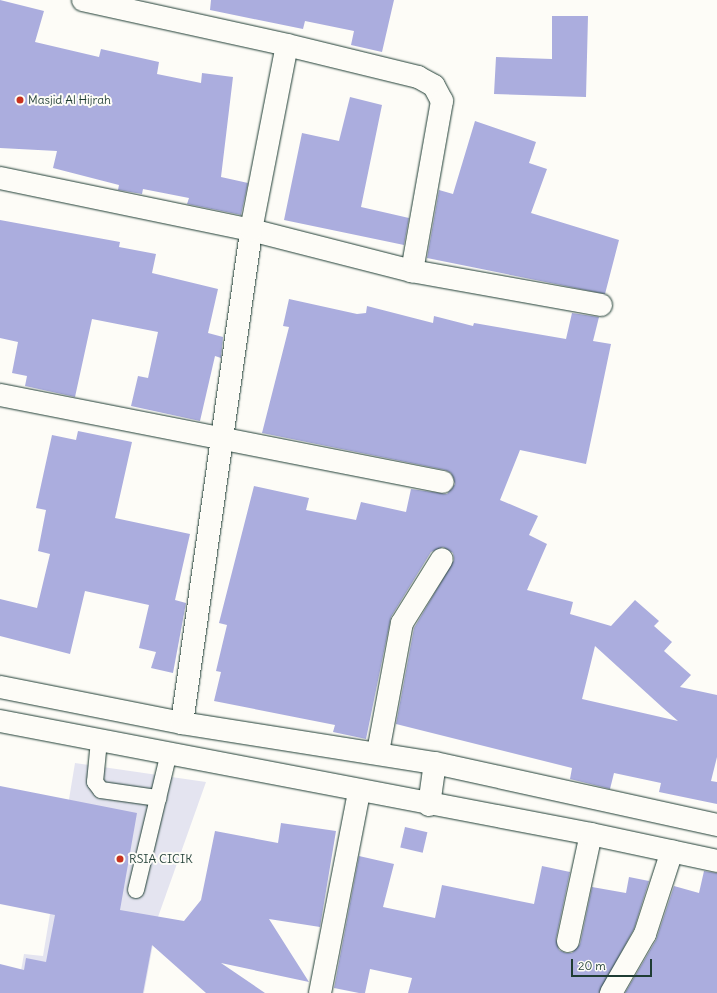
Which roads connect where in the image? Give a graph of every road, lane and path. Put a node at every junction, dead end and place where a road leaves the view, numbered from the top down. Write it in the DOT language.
graph roads {
  1 [pos="83,0"];
  2 [pos="287,45"];
  3 [pos="0,178"];
  4 [pos="251,230"];
  5 [pos="412,271"];
  6 [pos="601,305"];
  7 [pos="0,395"];
  8 [pos="219,441"];
  9 [pos="443,482"];
  10 [pos="442,559"];
  11 [pos="0,686"];
  12 [pos="0,721"];
  13 [pos="182,723"];
  14 [pos="99,741"];
  15 [pos="378,752"];
  16 [pos="169,753"];
  17 [pos="436,762"];
  18 [pos="359,792"];
  19 [pos="158,798"];
  20 [pos="429,805"];
  21 [pos="717,825"];
  22 [pos="591,834"];
  23 [pos="672,852"];
  24 [pos="717,861"];
  25 [pos="136,890"];
  26 [pos="568,941"];
  27 [pos="320,993"];
  28 [pos="612,993"];
  1 -- 2 [label="street"];
  2 -- 4 [label="street"];
  2 -- 5 [label="street"];
  3 -- 4 [label="street"];
  4 -- 5 [label="street"];
  4 -- 8 [label="street"];
  5 -- 6 [label="street"];
  7 -- 8 [label="street"];
  8 -- 9 [label="street"];
  8 -- 13 [label="street"];
  10 -- 15 [label="street"];
  11 -- 13 [label="street"];
  12 -- 14 [label="street"];
  13 -- 15 [label="street"];
  14 -- 16 [label="street"];
  14 -- 19 [label="lane"];
  15 -- 17 [label="street"];
  16 -- 18 [label="street"];
  16 -- 19 [label="lane"];
  17 -- 20 [label="street"];
  17 -- 21 [label="street"];
  18 -- 20 [label="street"];
  18 -- 27 [label="street"];
  19 -- 25 [label="lane"];
  20 -- 22 [label="street"];
  22 -- 23 [label="street"];
  22 -- 26 [label="street"];
  23 -- 24 [label="street"];
  23 -- 28 [label="street"];
}
